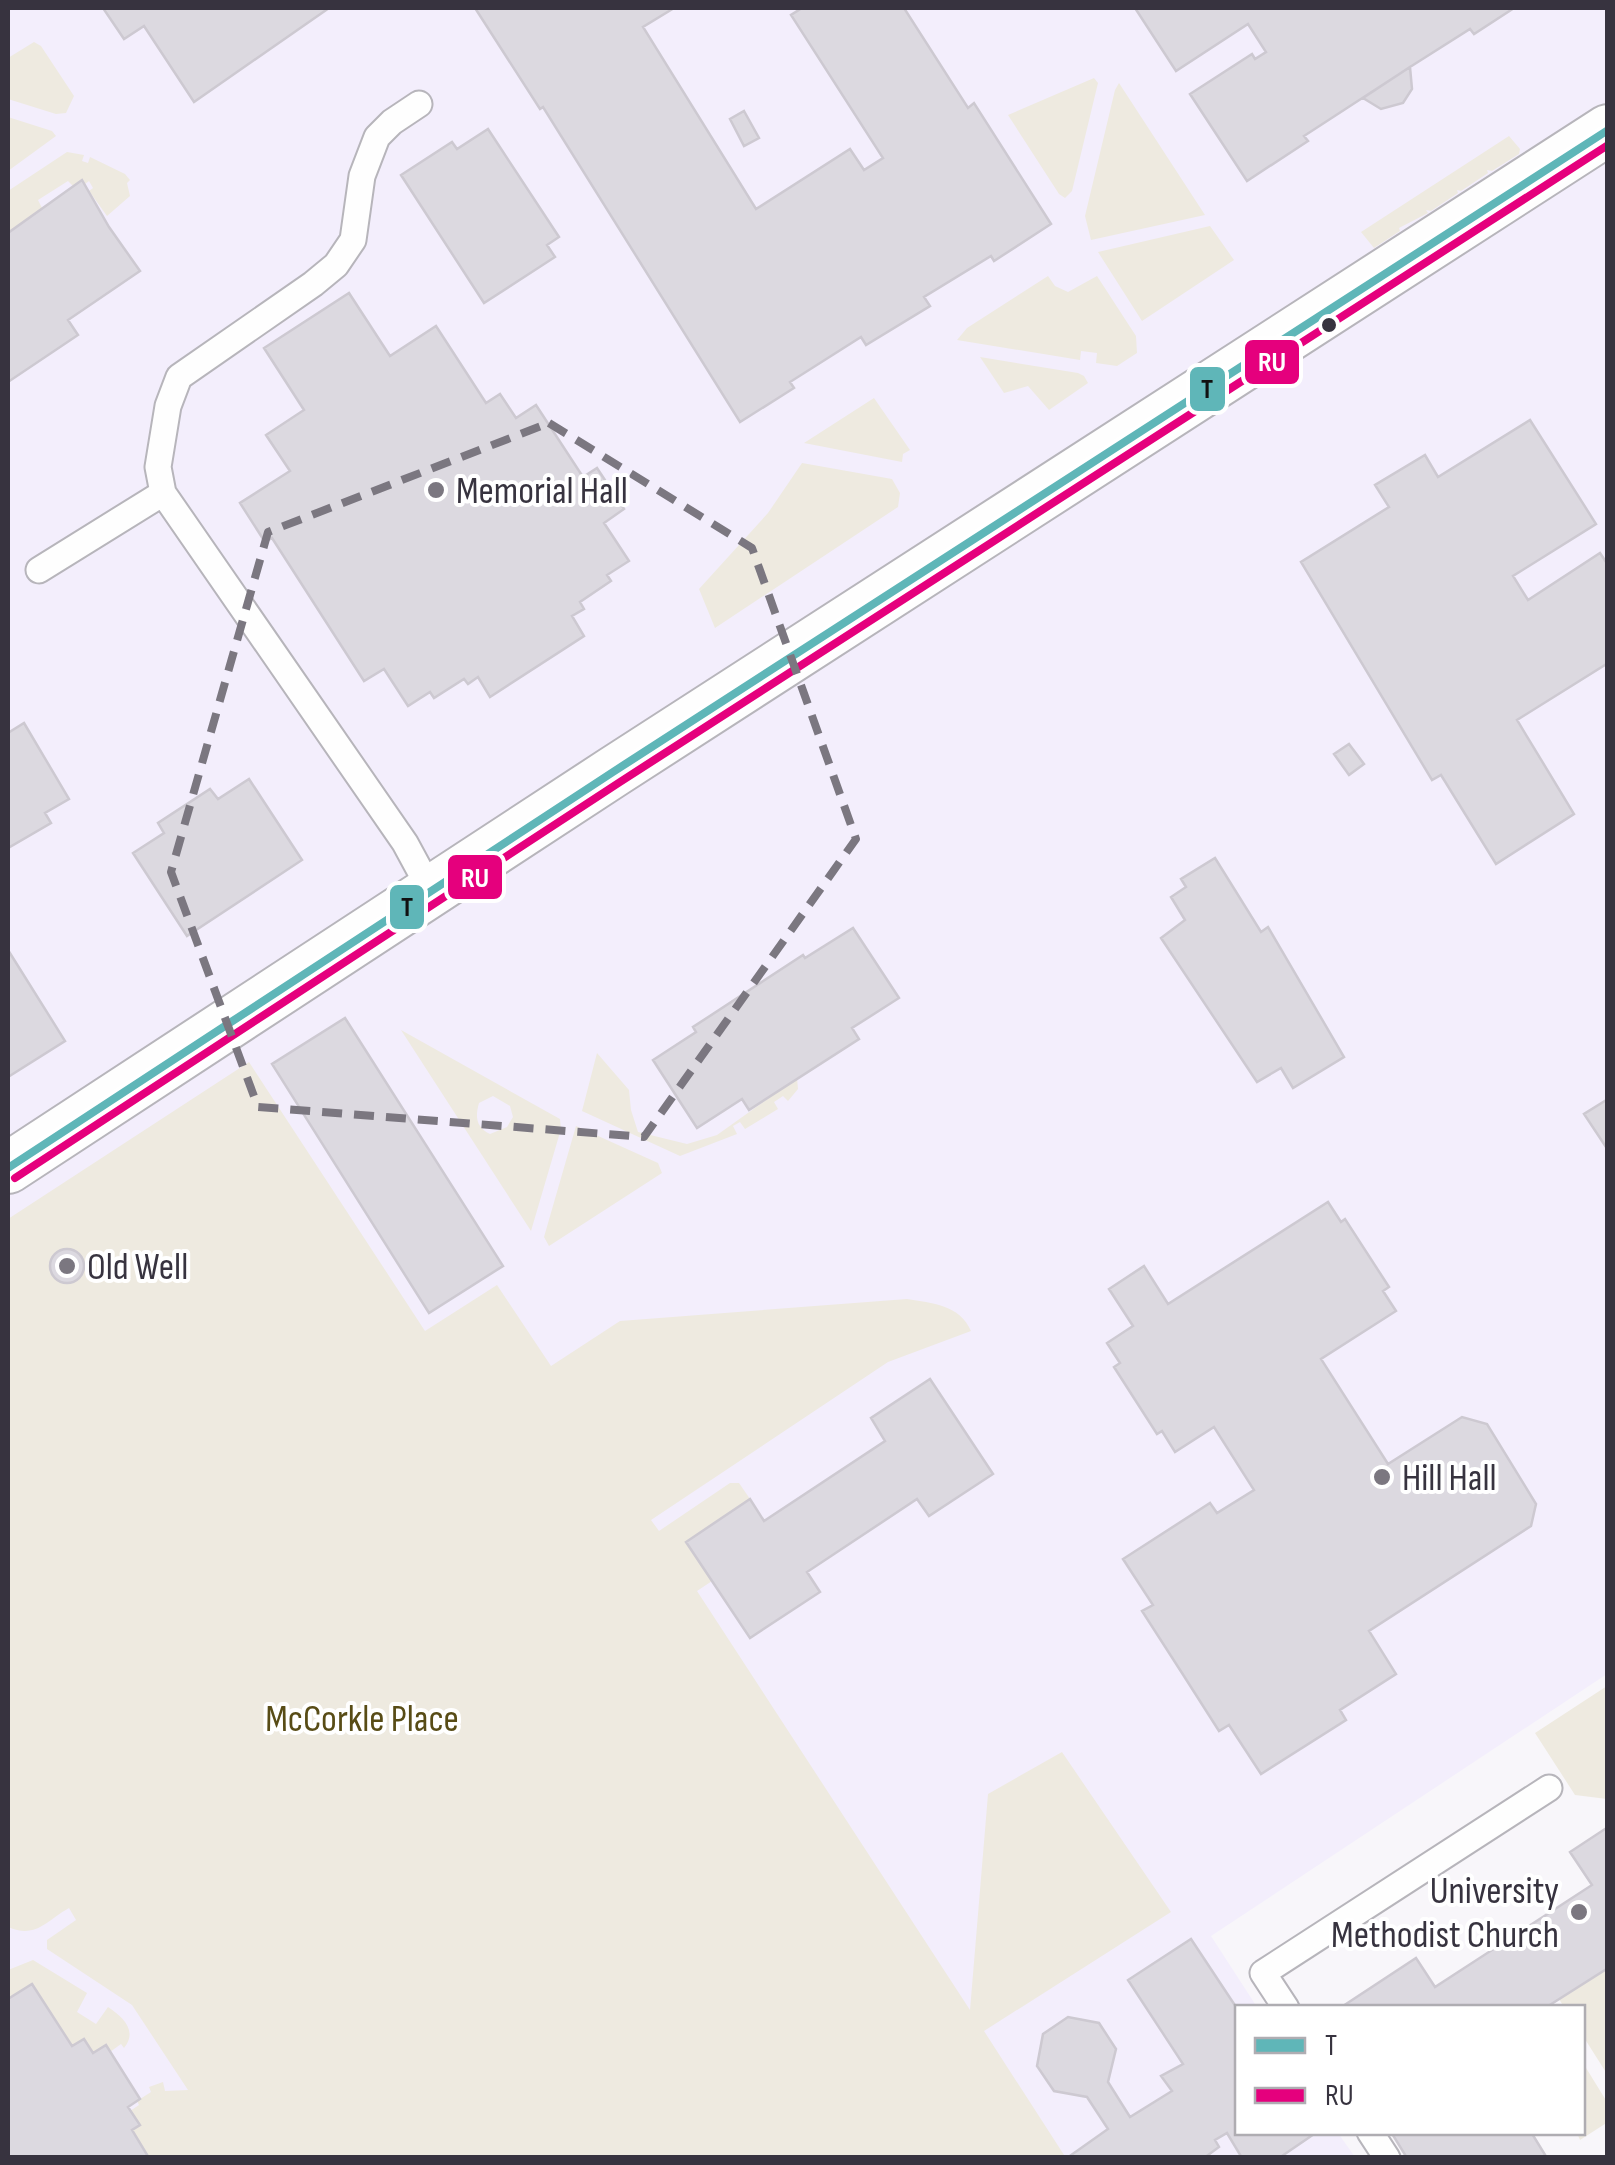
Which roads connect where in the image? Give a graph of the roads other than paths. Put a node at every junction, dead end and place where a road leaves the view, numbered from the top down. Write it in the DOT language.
graph roads {
  1 [pos="419,104"];
  2 [pos="1608,130"];
  3 [pos="163,493"];
  4 [pos="40,570"];
  5 [pos="431,891"];
  6 [pos="8,1168"];
  7 [pos="1549,1788"];
  8 [pos="1284,2005"];
  9 [pos="1372,2135"];
  10 [pos="1387,2158"];
  1 -- 3 [label="lane"];
  2 -- 5 [label="street"];
  3 -- 4 [label="lane"];
  3 -- 5 [label="lane"];
  5 -- 6 [label="street"];
  7 -- 8 [label="lane"];
  9 -- 10 [label="lane"];
}
